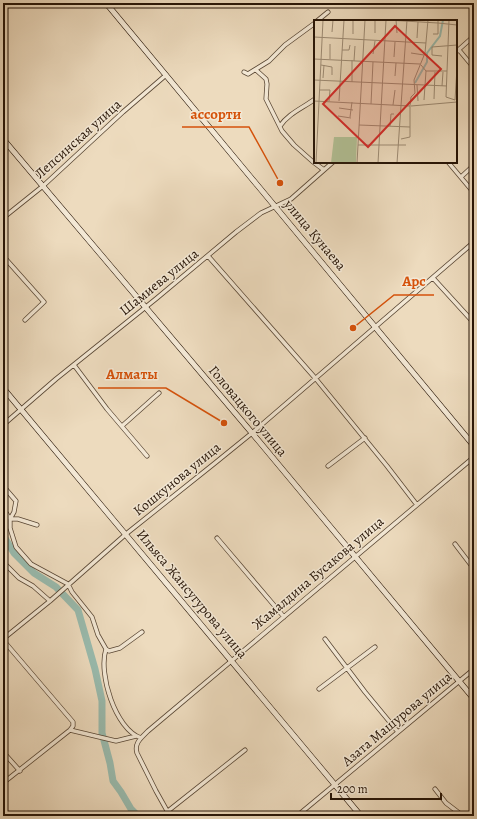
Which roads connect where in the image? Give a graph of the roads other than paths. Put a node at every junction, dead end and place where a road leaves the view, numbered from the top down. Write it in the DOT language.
graph roads {
  1 [pos="10,3"];
  2 [pos="106,3"];
  3 [pos="3,9"];
  4 [pos="328,12"];
  5 [pos="318,20"];
  6 [pos="314,24"];
  7 [pos="474,36"];
  8 [pos="457,51"];
  9 [pos="474,68"];
  10 [pos="256,70"];
  11 [pos="244,72"];
  12 [pos="166,75"];
  13 [pos="313,100"];
  14 [pos="280,126"];
  15 [pos="3,139"];
  16 [pos="314,162"];
  17 [pos="315,163"];
  18 [pos="332,163"];
  19 [pos="449,163"];
  20 [pos="474,165"];
  21 [pos="324,170"];
  22 [pos="460,177"];
  23 [pos="43,186"];
  24 [pos="474,193"];
  25 [pos="275,206"];
  26 [pos="3,218"];
  27 [pos="474,242"];
  28 [pos="3,256"];
  29 [pos="208,256"];
  30 [pos="433,278"];
  31 [pos="145,308"];
  32 [pos="25,320"];
  33 [pos="474,323"];
  34 [pos="376,327"];
  35 [pos="74,365"];
  36 [pos="316,379"];
  37 [pos="3,388"];
  38 [pos="159,393"];
  39 [pos="21,409"];
  40 [pos="3,425"];
  41 [pos="122,426"];
  42 [pos="252,433"];
  43 [pos="365,438"];
  44 [pos="474,446"];
  45 [pos="147,456"];
  46 [pos="474,457"];
  47 [pos="328,466"];
  48 [pos="3,486"];
  49 [pos="417,505"];
  50 [pos="3,508"];
  51 [pos="10,519"];
  52 [pos="37,525"];
  53 [pos="126,534"];
  54 [pos="217,538"];
  55 [pos="455,544"];
  56 [pos="354,557"];
  57 [pos="3,562"];
  58 [pos="474,569"];
  59 [pos="66,585"];
  60 [pos="50,601"];
  61 [pos="284,616"];
  62 [pos="142,632"];
  63 [pos="325,639"];
  64 [pos="3,640"];
  65 [pos="375,647"];
  66 [pos="106,649"];
  67 [pos="231,661"];
  68 [pos="347,668"];
  69 [pos="474,669"];
  70 [pos="459,681"];
  71 [pos="319,689"];
  72 [pos="474,699"];
  73 [pos="70,730"];
  74 [pos="398,732"];
  75 [pos="136,736"];
  76 [pos="141,738"];
  77 [pos="245,750"];
  78 [pos="3,752"];
  79 [pos="20,771"];
  80 [pos="3,783"];
  81 [pos="335,785"];
  82 [pos="435,789"];
  83 [pos="168,812"];
  84 [pos="170,816"];
  85 [pos="297,816"];
  86 [pos="361,816"];
  87 [pos="463,816"];
  1 -- 3 [label="street"];
  2 -- 12 [label="street, улица Кунаева"];
  4 -- 5 [label="street"];
  6 -- 10 [label="street"];
  7 -- 8 [label="street"];
  8 -- 9 [label="street"];
  10 -- 11 [label="street"];
  10 -- 14 [label="street"];
  12 -- 23 [label="street, Лепсинская улица"];
  12 -- 25 [label="street, улица Кунаева"];
  13 -- 14 [label="street"];
  14 -- 16 [label="street"];
  15 -- 23 [label="street, Головацкого улица"];
  17 -- 21 [label="street"];
  18 -- 21 [label="street, Шамиева улица"];
  19 -- 22 [label="street"];
  20 -- 22 [label="street"];
  21 -- 25 [label="street, Шамиева улица"];
  22 -- 24 [label="street"];
  23 -- 26 [label="street, Лепсинская улица"];
  23 -- 31 [label="street, Головацкого улица"];
  25 -- 29 [label="street, Шамиева улица"];
  25 -- 34 [label="street, улица Кунаева"];
  27 -- 30 [label="street, Кошкунова улица"];
  28 -- 32 [label="street"];
  29 -- 31 [label="street, Шамиева улица"];
  29 -- 36 [label="street"];
  30 -- 33 [label="street"];
  30 -- 34 [label="street, Кошкунова улица"];
  31 -- 35 [label="street, Шамиева улица"];
  31 -- 42 [label="street, Головацкого улица"];
  34 -- 36 [label="street, Кошкунова улица"];
  34 -- 44 [label="street, улица Кунаева"];
  35 -- 39 [label="street, Шамиева улица"];
  35 -- 41 [label="street"];
  36 -- 42 [label="street, Кошкунова улица"];
  36 -- 43 [label="street"];
  37 -- 39 [label="street, Ильяса Жансугурова улица"];
  38 -- 41 [label="street"];
  39 -- 40 [label="street, Шамиева улица"];
  39 -- 53 [label="street, Ильяса Жансугурова улица"];
  41 -- 45 [label="street"];
  42 -- 53 [label="street, Кошкунова улица"];
  42 -- 56 [label="street, Головацкого улица"];
  43 -- 47 [label="street"];
  43 -- 49 [label="street"];
  46 -- 49 [label="street, Жамалдина Бусакова улица"];
  48 -- 51 [label="street"];
  49 -- 56 [label="street, Жамалдина Бусакова улица"];
  50 -- 51 [label="street"];
  51 -- 52 [label="street"];
  51 -- 59 [label="street"];
  53 -- 59 [label="street, Кошкунова улица"];
  53 -- 67 [label="street, Ильяса Жансугурова улица"];
  54 -- 61 [label="street"];
  55 -- 58 [label="street"];
  56 -- 61 [label="street, Жамалдина Бусакова улица"];
  56 -- 70 [label="street, Головацкого улица"];
  57 -- 60 [label="street"];
  59 -- 60 [label="street, Кошкунова улица"];
  59 -- 66 [label="street"];
  60 -- 64 [label="street, Кошкунова улица"];
  61 -- 67 [label="street, Жамалдина Бусакова улица"];
  62 -- 66 [label="street"];
  63 -- 68 [label="street"];
  64 -- 73 [label="street"];
  65 -- 68 [label="street"];
  66 -- 75 [label="street"];
  67 -- 76 [label="street, Жамалдина Бусакова улица"];
  67 -- 81 [label="street, Ильяса Жансугурова улица"];
  68 -- 71 [label="street"];
  68 -- 74 [label="street"];
  69 -- 70 [label="street, Азата Машурова улица"];
  70 -- 72 [label="street, Головацкого улица"];
  70 -- 74 [label="street, Азата Машурова улица"];
  73 -- 75 [label="street"];
  73 -- 79 [label="street"];
  74 -- 81 [label="street, Азата Машурова улица"];
  75 -- 76 [label="street"];
  76 -- 83 [label="street"];
  77 -- 83 [label="street"];
  78 -- 79 [label="street"];
  79 -- 80 [label="street"];
  81 -- 85 [label="street, Азата Машурова улица"];
  81 -- 86 [label="street, Ильяса Жансугурова улица"];
  82 -- 87 [label="street"];
  83 -- 84 [label="street"];
}
